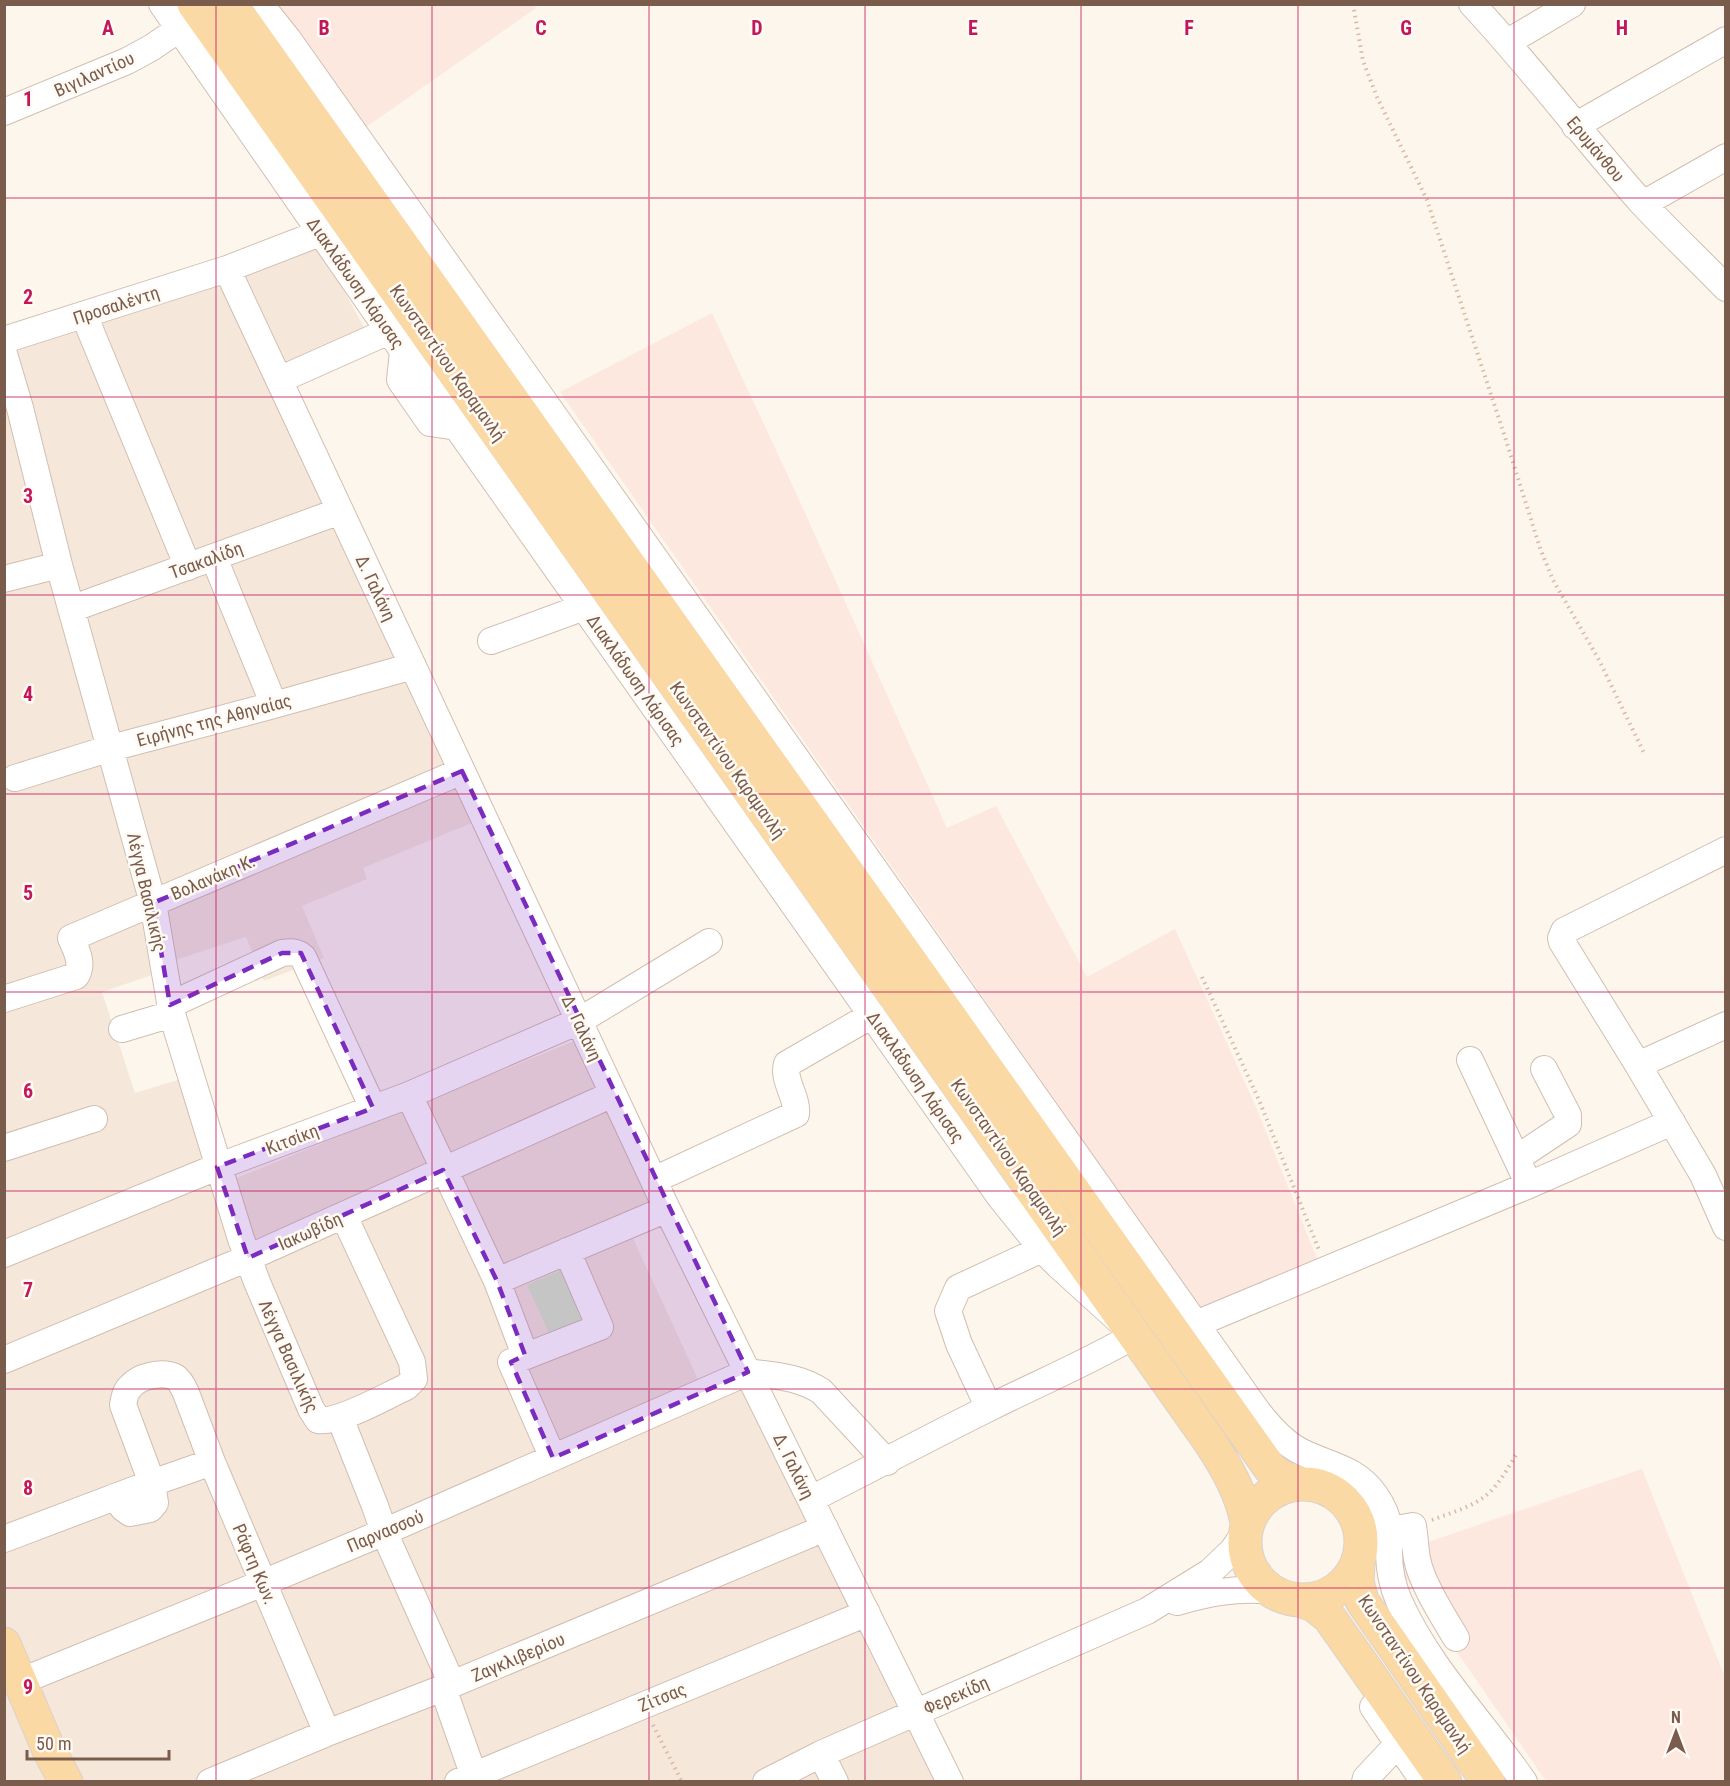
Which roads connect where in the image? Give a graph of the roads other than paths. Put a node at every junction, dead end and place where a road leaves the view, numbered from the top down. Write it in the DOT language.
graph roads {
  1 [pos="162,4"];
  2 [pos="231,4"];
  3 [pos="260,4"];
  4 [pos="1472,4"];
  5 [pos="1572,4"];
  6 [pos="187,17"];
  7 [pos="1725,40"];
  8 [pos="1508,42"];
  9 [pos="4,112"];
  10 [pos="1575,126"];
  11 [pos="1725,157"];
  12 [pos="1643,204"];
  13 [pos="320,233"];
  14 [pos="226,269"];
  15 [pos="1724,285"];
  16 [pos="84,315"];
  17 [pos="4,340"];
  18 [pos="396,341"];
  19 [pos="4,354"];
  20 [pos="279,380"];
  21 [pos="12,410"];
  22 [pos="340,511"];
  23 [pos="214,558"];
  24 [pos="59,565"];
  25 [pos="188,567"];
  26 [pos="4,579"];
  27 [pos="584,607"];
  28 [pos="71,609"];
  29 [pos="491,641"];
  30 [pos="413,666"];
  31 [pos="274,705"];
  32 [pos="111,748"];
  33 [pos="462,771"];
  34 [pos="15,778"];
  35 [pos="1725,850"];
  36 [pos="153,903"];
  37 [pos="709,942"];
  38 [pos="4,999"];
  39 [pos="171,1009"];
  40 [pos="872,1015"];
  41 [pos="579,1021"];
  42 [pos="1725,1025"];
  43 [pos="122,1029"];
  44 [pos="1470,1060"];
  45 [pos="1638,1065"];
  46 [pos="1544,1069"];
  47 [pos="613,1094"];
  48 [pos="409,1095"];
  49 [pos="373,1108"];
  50 [pos="94,1119"];
  51 [pos="1672,1122"];
  52 [pos="4,1148"];
  53 [pos="1517,1158"];
  54 [pos="218,1167"];
  55 [pos="443,1170"];
  56 [pos="654,1180"];
  57 [pos="1528,1185"];
  58 [pos="1719,1197"];
  59 [pos="667,1209"];
  60 [pos="344,1216"];
  61 [pos="1725,1227"];
  62 [pos="1042,1249"];
  63 [pos="567,1251"];
  64 [pos="4,1254"];
  65 [pos="248,1258"];
  66 [pos="497,1281"];
  67 [pos="1196,1324"];
  68 [pos="1135,1335"];
  69 [pos="525,1355"];
  70 [pos="4,1360"];
  71 [pos="748,1372"];
  72 [pos="989,1408"];
  73 [pos="329,1419"];
  74 [pos="553,1458"];
  75 [pos="887,1461"];
  76 [pos="212,1462"];
  77 [pos="152,1483"];
  78 [pos="1300,1484"];
  79 [pos="811,1499"];
  80 [pos="1246,1527"];
  81 [pos="825,1528"];
  82 [pos="1401,1528"];
  83 [pos="384,1532"];
  84 [pos="4,1539"];
  85 [pos="1358,1563"];
  86 [pos="263,1583"];
  87 [pos="1285,1596"];
  88 [pos="1148,1611"];
  89 [pos="867,1613"];
  90 [pos="1329,1617"];
  91 [pos="1456,1638"];
  92 [pos="4,1644"];
  93 [pos="19,1682"];
  94 [pos="448,1686"];
  95 [pos="916,1712"];
  96 [pos="327,1733"];
  97 [pos="1398,1744"];
  98 [pos="821,1754"];
  99 [pos="469,1779"];
  100 [pos="66,1782"];
  101 [pos="210,1782"];
  102 [pos="766,1782"];
  103 [pos="835,1782"];
  104 [pos="950,1782"];
  105 [pos="1365,1782"];
  106 [pos="1424,1782"];
  107 [pos="1445,1782"];
  108 [pos="1488,1782"];
  109 [pos="1524,1782"];
  1 -- 6 [label="street, Διακλάδωση Λάρισας"];
  2 -- 78 [label="main road, Κωνσταντίνου Καραμανλή"];
  3 -- 67 [label="street"];
  4 -- 8 [label="street, Ερυμάνθου"];
  5 -- 8 [label="street"];
  6 -- 9 [label="street, Βιγιλαντίου"];
  6 -- 13 [label="street, Διακλάδωση Λάρισας"];
  6 -- 68 [label="main road, Κωνσταντίνου Καραμανλή"];
  7 -- 10 [label="street"];
  8 -- 10 [label="street, Ερυμάνθου"];
  10 -- 12 [label="street, Ερυμάνθου"];
  11 -- 12 [label="street"];
  12 -- 15 [label="street, Ερυμάνθου"];
  13 -- 14 [label="street, Προσαλέντη"];
  13 -- 18 [label="street, Διακλάδωση Λάρισας"];
  14 -- 16 [label="street, Προσαλέντη"];
  14 -- 20 [label="street, Δ. Γαλάνη"];
  16 -- 17 [label="street, Προσαλέντη"];
  16 -- 25 [label="street"];
  18 -- 20 [label="street"];
  18 -- 27 [label="street, Διακλάδωση Λάρισας"];
  19 -- 21 [label="street, Λέγγα Βασιλικής"];
  20 -- 22 [label="street, Δ. Γαλάνη"];
  21 -- 24 [label="street, Λέγγα Βασιλικής"];
  22 -- 23 [label="street, Τσακαλίδη"];
  22 -- 30 [label="street, Δ. Γαλάνη"];
  23 -- 25 [label="street, Τσακαλίδη"];
  23 -- 31 [label="street"];
  24 -- 26 [label="street"];
  24 -- 28 [label="street, Λέγγα Βασιλικής"];
  25 -- 28 [label="street, Τσακαλίδη"];
  27 -- 29 [label="street"];
  27 -- 40 [label="street, Διακλάδωση Λάρισας"];
  28 -- 32 [label="street, Λέγγα Βασιλικής"];
  30 -- 31 [label="street, Ειρήνης της Αθηναίας"];
  30 -- 33 [label="street, Δ. Γαλάνη"];
  31 -- 32 [label="street, Ειρήνης της Αθηναίας"];
  32 -- 34 [label="street, Ειρήνης της Αθηναίας"];
  32 -- 36 [label="street, Λέγγα Βασιλικής"];
  33 -- 36 [label="street, Βολανάκη Κ."];
  33 -- 41 [label="street, Δ. Γαλάνη"];
  35 -- 45 [label="street"];
  36 -- 38 [label="street, Βολανάκη Κ."];
  36 -- 39 [label="street, Λέγγα Βασιλικής"];
  37 -- 41 [label="street, Κιτσίκη"];
  39 -- 43 [label="street"];
  39 -- 49 [label="street"];
  39 -- 54 [label="street, Λέγγα Βασιλικής"];
  40 -- 56 [label="street"];
  40 -- 62 [label="street, Διακλάδωση Λάρισας"];
  41 -- 47 [label="street, Δ. Γαλάνη"];
  41 -- 48 [label="street, Κιτσίκη"];
  42 -- 45 [label="street"];
  44 -- 53 [label="street"];
  45 -- 51 [label="street"];
  46 -- 53 [label="street"];
  47 -- 55 [label="street, Ιακωβίδη"];
  47 -- 56 [label="street, Δ. Γαλάνη"];
  48 -- 49 [label="street, Κιτσίκη"];
  48 -- 55 [label="street"];
  49 -- 54 [label="street, Κιτσίκη"];
  50 -- 52 [label="street"];
  51 -- 57 [label="street"];
  51 -- 58 [label="street"];
  53 -- 57 [label="street"];
  54 -- 64 [label="street, Κιτσίκη"];
  54 -- 65 [label="street, Λέγγα Βασιλικής"];
  55 -- 60 [label="street, Ιακωβίδη"];
  55 -- 66 [label="street"];
  56 -- 59 [label="street, Δ. Γαλάνη"];
  57 -- 67 [label="street"];
  58 -- 61 [label="street"];
  59 -- 63 [label="street"];
  59 -- 71 [label="street, Δ. Γαλάνη"];
  60 -- 65 [label="street, Ιακωβίδη"];
  60 -- 73 [label="street"];
  62 -- 68 [label="street, Διακλάδωση Λάρισας"];
  62 -- 72 [label="street"];
  63 -- 66 [label="street"];
  63 -- 69 [label="street"];
  65 -- 70 [label="street, Ιακωβίδη"];
  65 -- 73 [label="street, Λέγγα Βασιλικής"];
  66 -- 69 [label="street"];
  67 -- 82 [label="street"];
  68 -- 72 [label="street"];
  68 -- 80 [label="main road, Κωνσταντίνου Καραμανλή"];
  69 -- 74 [label="street"];
  71 -- 74 [label="street, Παρνασσού"];
  71 -- 75 [label="street"];
  71 -- 79 [label="street, Δ. Γαλάνη"];
  72 -- 75 [label="street"];
  73 -- 83 [label="street, Λέγγα Βασιλικής"];
  74 -- 83 [label="street, Παρνασσού"];
  75 -- 79 [label="street"];
  76 -- 77 [label="street"];
  76 -- 77 [label="street, Ράφτη Κων."];
  76 -- 86 [label="street, Ράφτη Κων."];
  77 -- 84 [label="street"];
  78 -- 80 [label="main road"];
  78 -- 85 [label="main road"];
  79 -- 81 [label="street, Δ. Γαλάνη"];
  80 -- 87 [label="main road"];
  80 -- 88 [label="street, Φερεκίδη"];
  81 -- 89 [label="street, Δ. Γαλάνη"];
  81 -- 94 [label="street, Ζαγκλιβερίου"];
  82 -- 91 [label="street"];
  82 -- 109 [label="street"];
  83 -- 86 [label="street, Παρνασσού"];
  83 -- 94 [label="street, Λέγγα Βασιλικής"];
  85 -- 87 [label="main road"];
  85 -- 108 [label="main road, Κωνσταντίνου Καραμανλή"];
  86 -- 93 [label="street, Παρνασσού"];
  86 -- 96 [label="street, Ράφτη Κων."];
  87 -- 88 [label="street, Φερεκίδη"];
  87 -- 90 [label="main road"];
  88 -- 95 [label="street, Φερεκίδη"];
  89 -- 95 [label="street, Δ. Γαλάνη"];
  89 -- 99 [label="street, Ζίτσας"];
  90 -- 97 [label="street"];
  90 -- 107 [label="main road, Κωνσταντίνου Καραμανλή"];
  92 -- 93 [label="main road"];
  93 -- 100 [label="main road"];
  94 -- 96 [label="street, Ζαγκλιβερίου"];
  94 -- 99 [label="street, Λέγγα Βασιλικής"];
  95 -- 98 [label="street, Φερεκίδη"];
  95 -- 104 [label="street, Δ. Γαλάνη"];
  96 -- 101 [label="street, Ζαγκλιβερίου"];
  97 -- 105 [label="street"];
  97 -- 106 [label="street"];
  98 -- 102 [label="street, Φερεκίδη"];
  98 -- 103 [label="street"];
}
